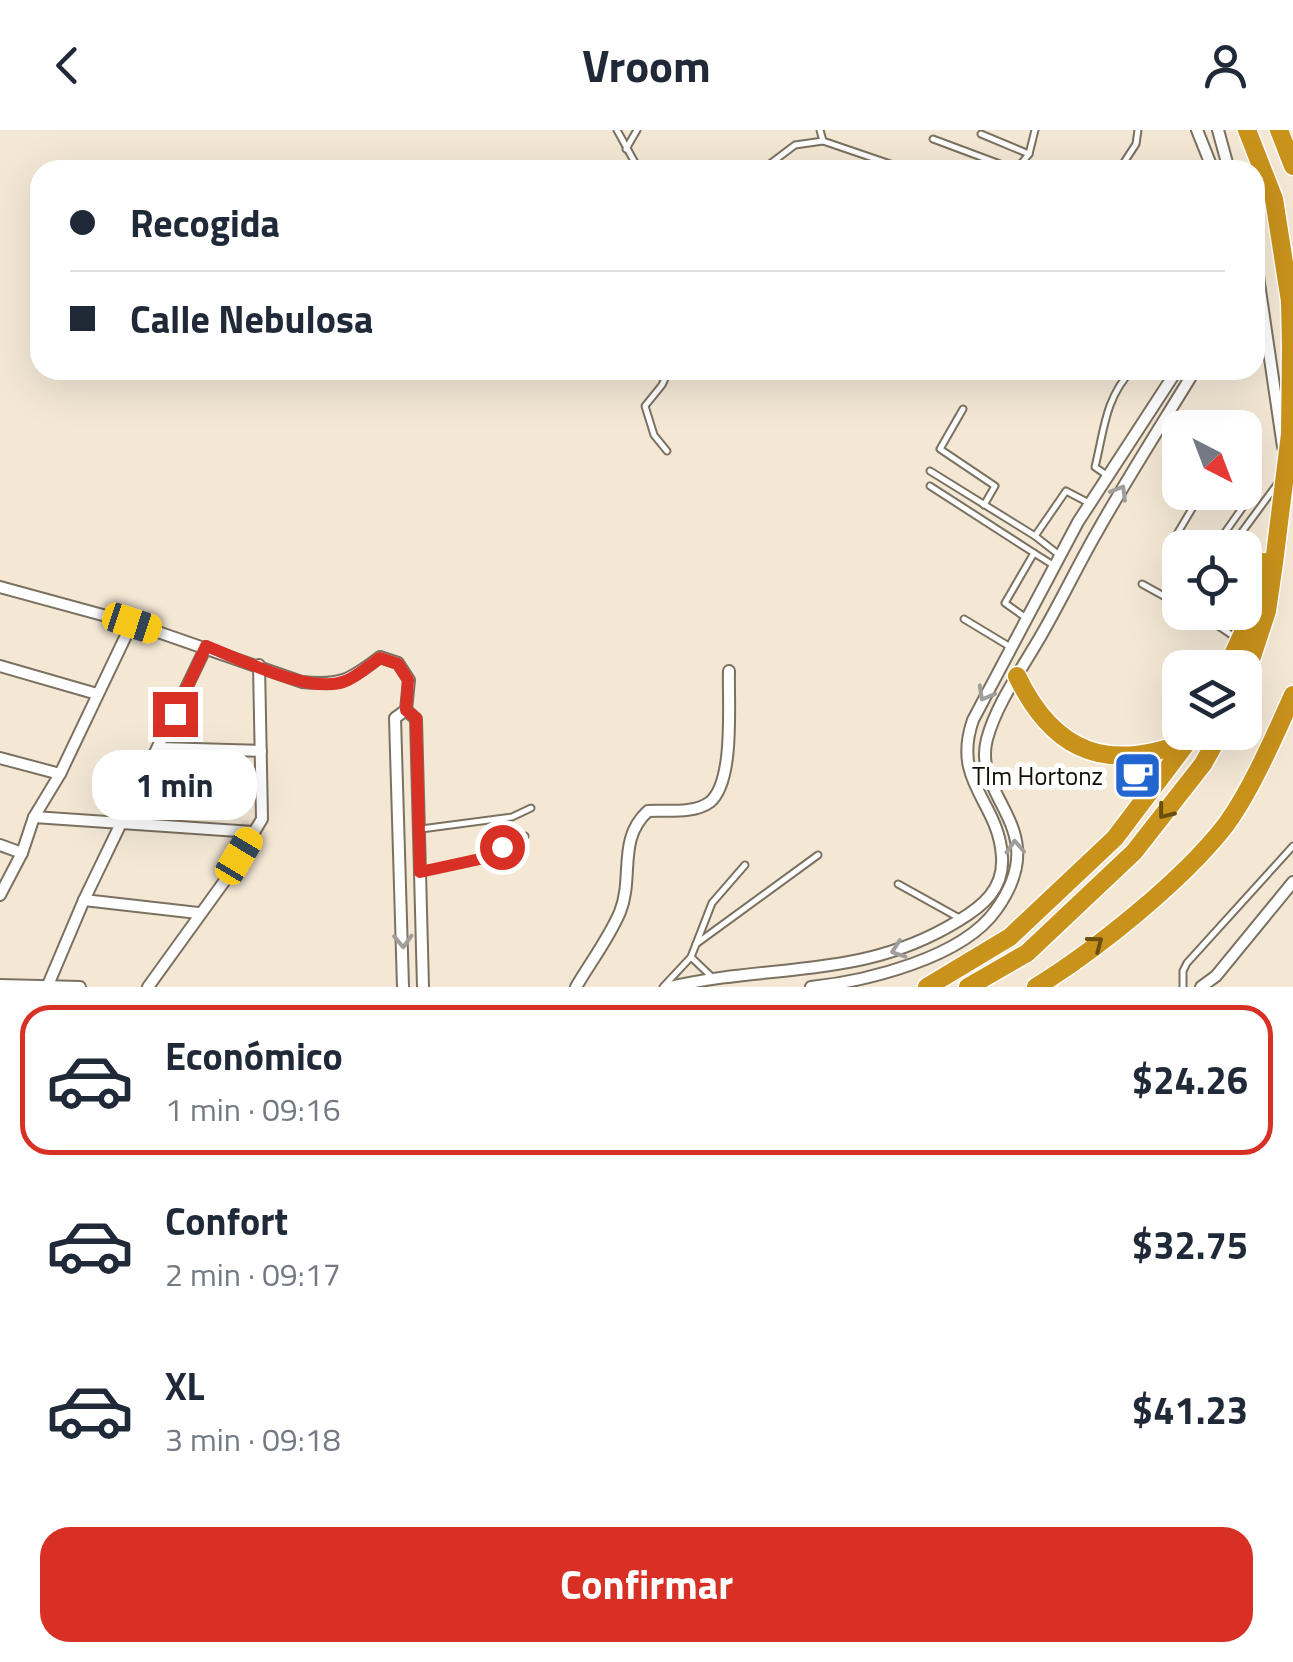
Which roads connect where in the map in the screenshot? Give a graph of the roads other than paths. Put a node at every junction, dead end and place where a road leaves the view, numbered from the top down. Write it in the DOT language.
graph roads {
  1 [pos="617,130"];
  2 [pos="637,130"];
  3 [pos="820,130"];
  4 [pos="1035,130"];
  5 [pos="1138,130"];
  6 [pos="1197,130"];
  7 [pos="1218,130"];
  8 [pos="1247,130"];
  9 [pos="1280,130"];
  10 [pos="981,134"];
  11 [pos="933,140"];
  12 [pos="823,141"];
  13 [pos="626,149"];
  14 [pos="1029,154"];
  15 [pos="633,160"];
  16 [pos="775,160"];
  17 [pos="879,160"];
  18 [pos="988,160"];
  19 [pos="1024,160"];
  20 [pos="1126,160"];
  21 [pos="1209,160"];
  22 [pos="1226,160"];
  23 [pos="1259,160"];
  24 [pos="1293,166"];
  25 [pos="1265,177"];
  26 [pos="1265,329"];
  27 [pos="664,380"];
  28 [pos="1123,380"];
  29 [pos="1170,380"];
  30 [pos="1189,380"];
  31 [pos="963,409"];
  32 [pos="1170,410"];
  33 [pos="1162,423"];
  34 [pos="667,451"];
  35 [pos="930,471"];
  36 [pos="1285,474"];
  37 [pos="1108,476"];
  38 [pos="930,486"];
  39 [pos="984,504"];
  40 [pos="1090,504"];
  41 [pos="1078,522"];
  42 [pos="1243,530"];
  43 [pos="1096,533"];
  44 [pos="1035,536"];
  45 [pos="1034,553"];
  46 [pos="1262,556"];
  47 [pos="1056,560"];
  48 [pos="1142,584"];
  49 [pos="0,587"];
  50 [pos="1162,595"];
  51 [pos="1026,618"];
  52 [pos="964,619"];
  53 [pos="132,623"];
  54 [pos="1224,630"];
  55 [pos="1243,630"];
  56 [pos="1240,642"];
  57 [pos="206,646"];
  58 [pos="1012,648"];
  59 [pos="1236,650"];
  60 [pos="1255,650"];
  61 [pos="259,665"];
  62 [pos="0,666"];
  63 [pos="728,671"];
  64 [pos="1017,676"];
  65 [pos="96,694"];
  66 [pos="1293,695"];
  67 [pos="1293,708"];
  68 [pos="406,710"];
  69 [pos="1273,739"];
  70 [pos="1162,747"];
  71 [pos="160,748"];
  72 [pos="1182,750"];
  73 [pos="1211,750"];
  74 [pos="261,751"];
  75 [pos="0,758"];
  76 [pos="60,774"];
  77 [pos="531,808"];
  78 [pos="34,816"];
  79 [pos="119,824"];
  80 [pos="418,829"];
  81 [pos="253,832"];
  82 [pos="525,836"];
  83 [pos="0,845"];
  84 [pos="1293,846"];
  85 [pos="22,853"];
  86 [pos="818,856"];
  87 [pos="745,865"];
  88 [pos="420,872"];
  89 [pos="1293,882"];
  90 [pos="898,884"];
  91 [pos="0,895"];
  92 [pos="84,900"];
  93 [pos="402,910"];
  94 [pos="420,910"];
  95 [pos="198,913"];
  96 [pos="961,920"];
  97 [pos="926,940"];
  98 [pos="696,944"];
  99 [pos="935,954"];
  100 [pos="691,957"];
  101 [pos="714,980"];
  102 [pos="739,982"];
  103 [pos="0,985"];
  104 [pos="48,986"];
  105 [pos="80,987"];
  106 [pos="148,987"];
  107 [pos="403,987"];
  108 [pos="423,987"];
  109 [pos="576,987"];
  110 [pos="666,987"];
  111 [pos="811,987"];
  112 [pos="927,987"];
  113 [pos="968,987"];
  114 [pos="1036,987"];
  115 [pos="1183,987"];
  116 [pos="1202,987"];
  1 -- 13 [label="lane"];
  2 -- 13 [label="lane"];
  3 -- 12 [label="lane"];
  4 -- 14 [label="lane"];
  5 -- 20 [label="lane"];
  6 -- 21 [label="street"];
  7 -- 22 [label="street"];
  8 -- 23 [label="highway"];
  9 -- 24 [label="highway"];
  10 -- 14 [label="lane"];
  11 -- 18 [label="lane"];
  12 -- 16 [label="lane"];
  12 -- 17 [label="lane"];
  13 -- 15 [label="lane"];
  14 -- 19 [label="lane"];
  25 -- 36 [label="highway"];
  26 -- 36 [label="street"];
  27 -- 34 [label="lane"];
  28 -- 37 [label="lane"];
  29 -- 37 [label="street"];
  30 -- 32 [label="street"];
  31 -- 39 [label="lane"];
  43 -- 33 [label="street, one-way"];
  35 -- 39 [label="lane"];
  36 -- 42 [label="lane"];
  36 -- 46 [label="highway"];
  36 -- 60 [label="highway"];
  37 -- 40 [label="street"];
  38 -- 45 [label="lane"];
  39 -- 44 [label="lane"];
  40 -- 41 [label="street"];
  40 -- 44 [label="lane"];
  41 -- 43 [label="street"];
  41 -- 47 [label="street"];
  43 -- 64 [label="street"];
  44 -- 47 [label="lane"];
  45 -- 47 [label="lane"];
  45 -- 51 [label="lane"];
  47 -- 51 [label="street"];
  48 -- 50 [label="lane"];
  49 -- 53 [label="street"];
  51 -- 58 [label="street"];
  52 -- 58 [label="lane"];
  53 -- 57 [label="street"];
  53 -- 65 [label="street"];
  54 -- 56 [label="lane"];
  55 -- 56 [label="highway"];
  56 -- 59 [label="highway"];
  57 -- 61 [label="street"];
  57 -- 71 [label="street"];
  58 -- 96 [label="street, one-way"];
  61 -- 68 [label="street"];
  61 -- 74 [label="street"];
  62 -- 65 [label="street"];
  63 -- 109 [label="street"];
  64 -- 70 [label="highway"];
  99 -- 64 [label="street, one-way"];
  65 -- 76 [label="street"];
  66 -- 69 [label="highway"];
  67 -- 69 [label="highway"];
  68 -- 80 [label="street"];
  68 -- 93 [label="street"];
  114 -- 69 [label="highway, one-way"];
  71 -- 74 [label="street"];
  71 -- 79 [label="street"];
  72 -- 112 [label="highway"];
  73 -- 113 [label="highway, one-way"];
  74 -- 81 [label="street"];
  75 -- 76 [label="street"];
  76 -- 78 [label="street"];
  77 -- 80 [label="lane"];
  78 -- 79 [label="street"];
  78 -- 85 [label="street"];
  79 -- 81 [label="street"];
  79 -- 92 [label="street"];
  80 -- 88 [label="street"];
  81 -- 95 [label="street"];
  82 -- 88 [label="lane"];
  83 -- 85 [label="street"];
  84 -- 115 [label="lane"];
  85 -- 91 [label="street"];
  86 -- 98 [label="lane"];
  87 -- 98 [label="lane"];
  88 -- 94 [label="street"];
  89 -- 116 [label="street"];
  90 -- 96 [label="lane"];
  92 -- 95 [label="street"];
  92 -- 104 [label="street"];
  93 -- 94 [label="street"];
  93 -- 107 [label="street, one-way"];
  94 -- 108 [label="street"];
  95 -- 106 [label="street"];
  96 -- 97 [label="street"];
  97 -- 99 [label="street"];
  97 -- 102 [label="street, one-way"];
  98 -- 100 [label="lane"];
  99 -- 111 [label="street"];
  100 -- 101 [label="lane"];
  100 -- 110 [label="lane"];
  101 -- 102 [label="street"];
  101 -- 110 [label="street"];
  103 -- 104 [label="street"];
  104 -- 105 [label="street"];
}
